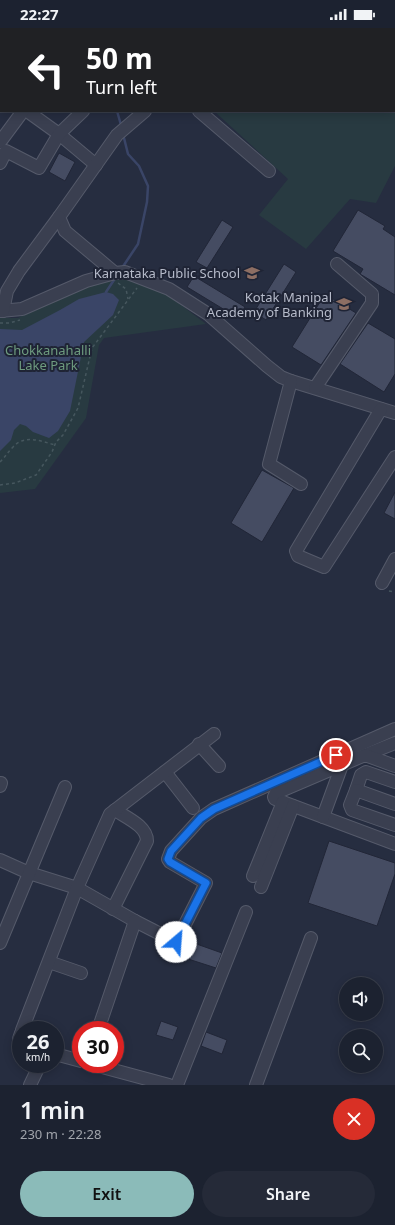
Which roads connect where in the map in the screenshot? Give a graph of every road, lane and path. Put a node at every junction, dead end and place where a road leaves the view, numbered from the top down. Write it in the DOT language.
graph roads {
  1 [pos="22,112"];
  2 [pos="28,112"];
  3 [pos="82,112"];
  4 [pos="144,112"];
  5 [pos="201,112"];
  6 [pos="59,134"];
  7 [pos="0,142"];
  8 [pos="0,163"];
  9 [pos="96,165"];
  10 [pos="269,171"];
  11 [pos="59,217"];
  12 [pos="337,264"];
  13 [pos="119,276"];
  14 [pos="144,278"];
  15 [pos="128,299"];
  16 [pos="1,312"];
  17 [pos="291,382"];
  18 [pos="315,388"];
  19 [pos="381,409"];
  20 [pos="395,413"];
  21 [pos="55,445"];
  22 [pos="395,457"];
  23 [pos="0,462"];
  24 [pos="301,484"];
  25 [pos="0,485"];
  26 [pos="395,559"];
  27 [pos="382,583"];
  28 [pos="395,729"];
  29 [pos="214,734"];
  30 [pos="395,743"];
  31 [pos="200,744"];
  32 [pos="370,753"];
  33 [pos="395,759"];
  34 [pos="342,765"];
  35 [pos="219,766"];
  36 [pos="395,766"];
  37 [pos="165,772"];
  38 [pos="395,782"];
  39 [pos="65,787"];
  40 [pos="356,790"];
  41 [pos="288,804"];
  42 [pos="395,804"];
  43 [pos="193,808"];
  44 [pos="115,810"];
  45 [pos="322,817"];
  46 [pos="395,825"];
  47 [pos="395,844"];
  48 [pos="0,860"];
  49 [pos="29,873"];
  50 [pos="253,876"];
  51 [pos="261,887"];
  52 [pos="76,888"];
  53 [pos="113,909"];
  54 [pos="246,912"];
  55 [pos="135,921"];
  56 [pos="311,938"];
  57 [pos="0,943"];
  58 [pos="49,962"];
  59 [pos="81,973"];
  60 [pos="26,1021"];
  61 [pos="101,1021"];
  62 [pos="36,1073"];
  63 [pos="114,1073"];
  64 [pos="135,1081"];
  65 [pos="30,1085"];
  66 [pos="169,1085"];
  67 [pos="177,1085"];
  68 [pos="256,1085"];
  1 -- 7 [label="street"];
  2 -- 6 [label="street"];
  3 -- 6 [label="street"];
  4 -- 9 [label="street"];
  5 -- 10 [label="street"];
  6 -- 8 [label="street"];
  6 -- 9 [label="street"];
  9 -- 11 [label="street"];
  11 -- 13 [label="street"];
  11 -- 16 [label="street"];
  12 -- 18 [label="street"];
  13 -- 14 [label="street"];
  13 -- 15 [label="path"];
  13 -- 16 [label="street"];
  14 -- 15 [label="path"];
  14 -- 17 [label="street"];
  15 -- 21 [label="path"];
  17 -- 18 [label="street"];
  17 -- 24 [label="street"];
  18 -- 19 [label="street"];
  19 -- 20 [label="street"];
  19 -- 22 [label="street"];
  21 -- 23 [label="path"];
  21 -- 25 [label="path"];
  26 -- 27 [label="street"];
  28 -- 55 [label="street"];
  29 -- 31 [label="street"];
  30 -- 32 [label="street"];
  31 -- 35 [label="street"];
  31 -- 37 [label="street"];
  32 -- 33 [label="street"];
  32 -- 34 [label="street"];
  32 -- 36 [label="street"];
  34 -- 41 [label="street"];
  34 -- 45 [label="street"];
  37 -- 43 [label="street"];
  37 -- 44 [label="street"];
  38 -- 40 [label="street"];
  39 -- 49 [label="street"];
  40 -- 42 [label="street"];
  40 -- 46 [label="street"];
  41 -- 45 [label="street"];
  41 -- 50 [label="street"];
  41 -- 51 [label="street"];
  44 -- 52 [label="street"];
  44 -- 53 [label="street"];
  45 -- 47 [label="street"];
  48 -- 49 [label="street"];
  49 -- 52 [label="street"];
  49 -- 57 [label="street"];
  52 -- 53 [label="street"];
  52 -- 58 [label="street"];
  53 -- 55 [label="street"];
  54 -- 67 [label="street"];
  55 -- 61 [label="street"];
  56 -- 68 [label="street"];
  58 -- 59 [label="street"];
  58 -- 60 [label="street"];
  62 -- 65 [label="street"];
  63 -- 64 [label="street"];
  64 -- 66 [label="street"];
}
